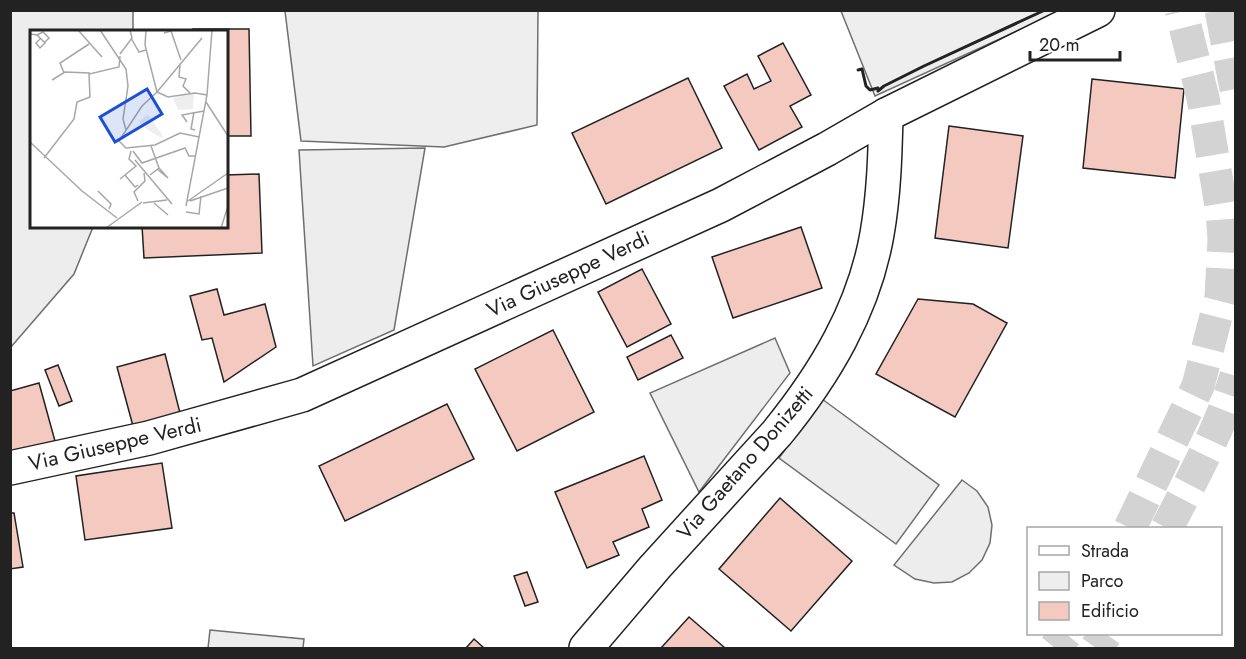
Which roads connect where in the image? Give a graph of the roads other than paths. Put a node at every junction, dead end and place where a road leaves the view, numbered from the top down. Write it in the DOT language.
graph roads {
  1 [pos="1098,10"];
  2 [pos="886,115"];
  3 [pos="10,468"];
  4 [pos="586,648"];
  1 -- 2 [label="street, Via Giuseppe Verdi"];
  2 -- 3 [label="street, Via Giuseppe Verdi"];
  2 -- 4 [label="street, Via Gaetano Donizetti"];
}
